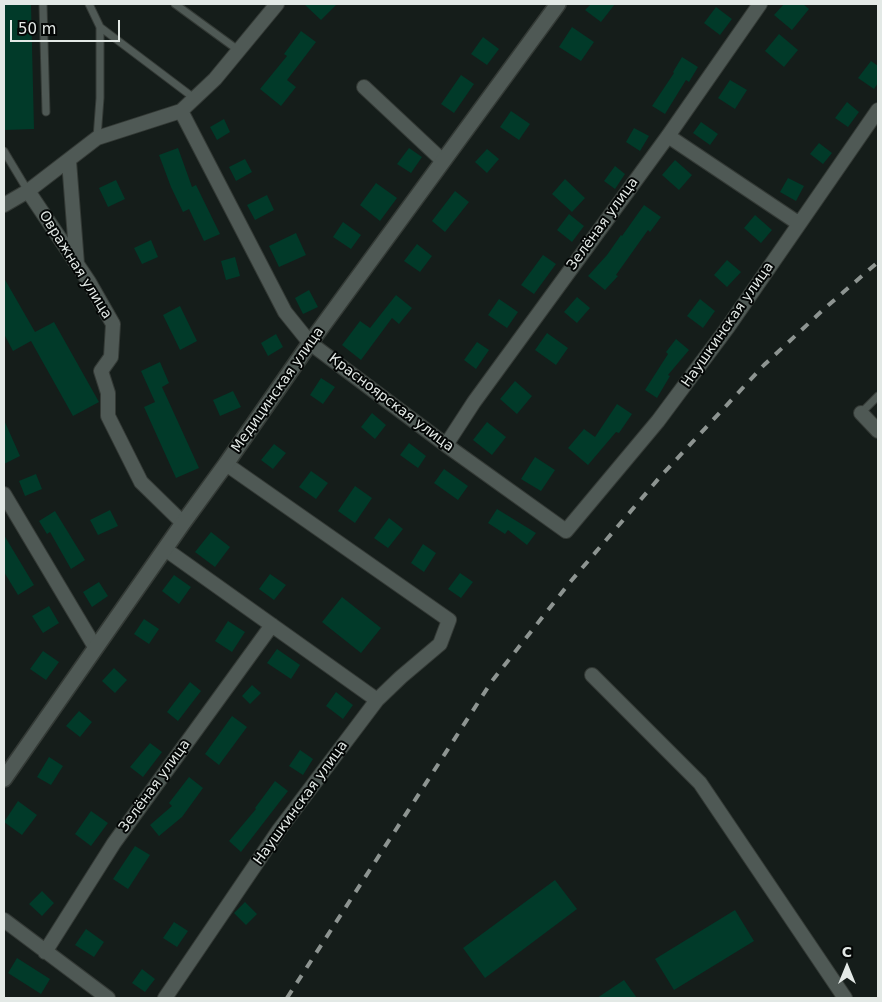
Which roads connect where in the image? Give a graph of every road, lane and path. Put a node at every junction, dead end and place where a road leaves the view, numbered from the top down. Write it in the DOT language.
graph roads {
  1 [pos="43,4"];
  2 [pos="89,4"];
  3 [pos="175,4"];
  4 [pos="276,4"];
  5 [pos="558,4"];
  6 [pos="760,4"];
  7 [pos="100,27"];
  8 [pos="238,50"];
  9 [pos="364,87"];
  10 [pos="194,98"];
  11 [pos="878,110"];
  12 [pos="180,111"];
  13 [pos="46,112"];
  14 [pos="668,136"];
  15 [pos="97,138"];
  16 [pos="4,150"];
  17 [pos="69,161"];
  18 [pos="443,161"];
  19 [pos="28,191"];
  20 [pos="4,205"];
  21 [pos="798,224"];
  22 [pos="77,265"];
  23 [pos="310,343"];
  24 [pos="878,396"];
  25 [pos="861,413"];
  26 [pos="878,431"];
  27 [pos="446,445"];
  28 [pos="226,464"];
  29 [pos="4,494"];
  30 [pos="183,523"];
  31 [pos="566,531"];
  32 [pos="165,549"];
  33 [pos="272,625"];
  34 [pos="96,647"];
  35 [pos="592,675"];
  36 [pos="377,700"];
  37 [pos="4,779"];
  38 [pos="4,920"];
  39 [pos="45,952"];
  40 [pos="108,998"];
  41 [pos="165,998"];
  42 [pos="845,998"];
  1 -- 13 [label="lane"];
  2 -- 7 [label="lane"];
  3 -- 8 [label="lane"];
  4 -- 8 [label="street"];
  5 -- 18 [label="street, Медицинская улица"];
  6 -- 14 [label="street, Зелёная улица"];
  7 -- 10 [label="lane"];
  7 -- 15 [label="lane"];
  8 -- 10 [label="street"];
  9 -- 18 [label="street"];
  10 -- 12 [label="street"];
  11 -- 21 [label="street, Наушкинская улица"];
  12 -- 15 [label="street"];
  12 -- 23 [label="street, Красноярская улица"];
  14 -- 21 [label="street"];
  14 -- 27 [label="street, Зелёная улица"];
  15 -- 17 [label="street"];
  16 -- 19 [label="lane"];
  17 -- 19 [label="street"];
  17 -- 22 [label="street"];
  18 -- 23 [label="street, Медицинская улица"];
  19 -- 20 [label="street"];
  19 -- 22 [label="street, Овражная улица"];
  21 -- 31 [label="street, Наушкинская улица"];
  22 -- 30 [label="street, Овражная улица"];
  23 -- 27 [label="street, Красноярская улица"];
  23 -- 28 [label="street, Медицинская улица"];
  24 -- 25 [label="lane"];
  25 -- 26 [label="street"];
  27 -- 31 [label="street, Красноярская улица"];
  28 -- 30 [label="street, Медицинская улица"];
  28 -- 36 [label="street, Наушкинская улица"];
  29 -- 34 [label="street"];
  30 -- 32 [label="street, Медицинская улица"];
  32 -- 33 [label="street"];
  32 -- 34 [label="street, Медицинская улица"];
  33 -- 36 [label="street"];
  33 -- 39 [label="street, Зелёная улица"];
  34 -- 37 [label="street, Медицинская улица"];
  35 -- 42 [label="street"];
  36 -- 41 [label="street, Наушкинская улица"];
  38 -- 39 [label="street"];
  39 -- 40 [label="street"];
}
